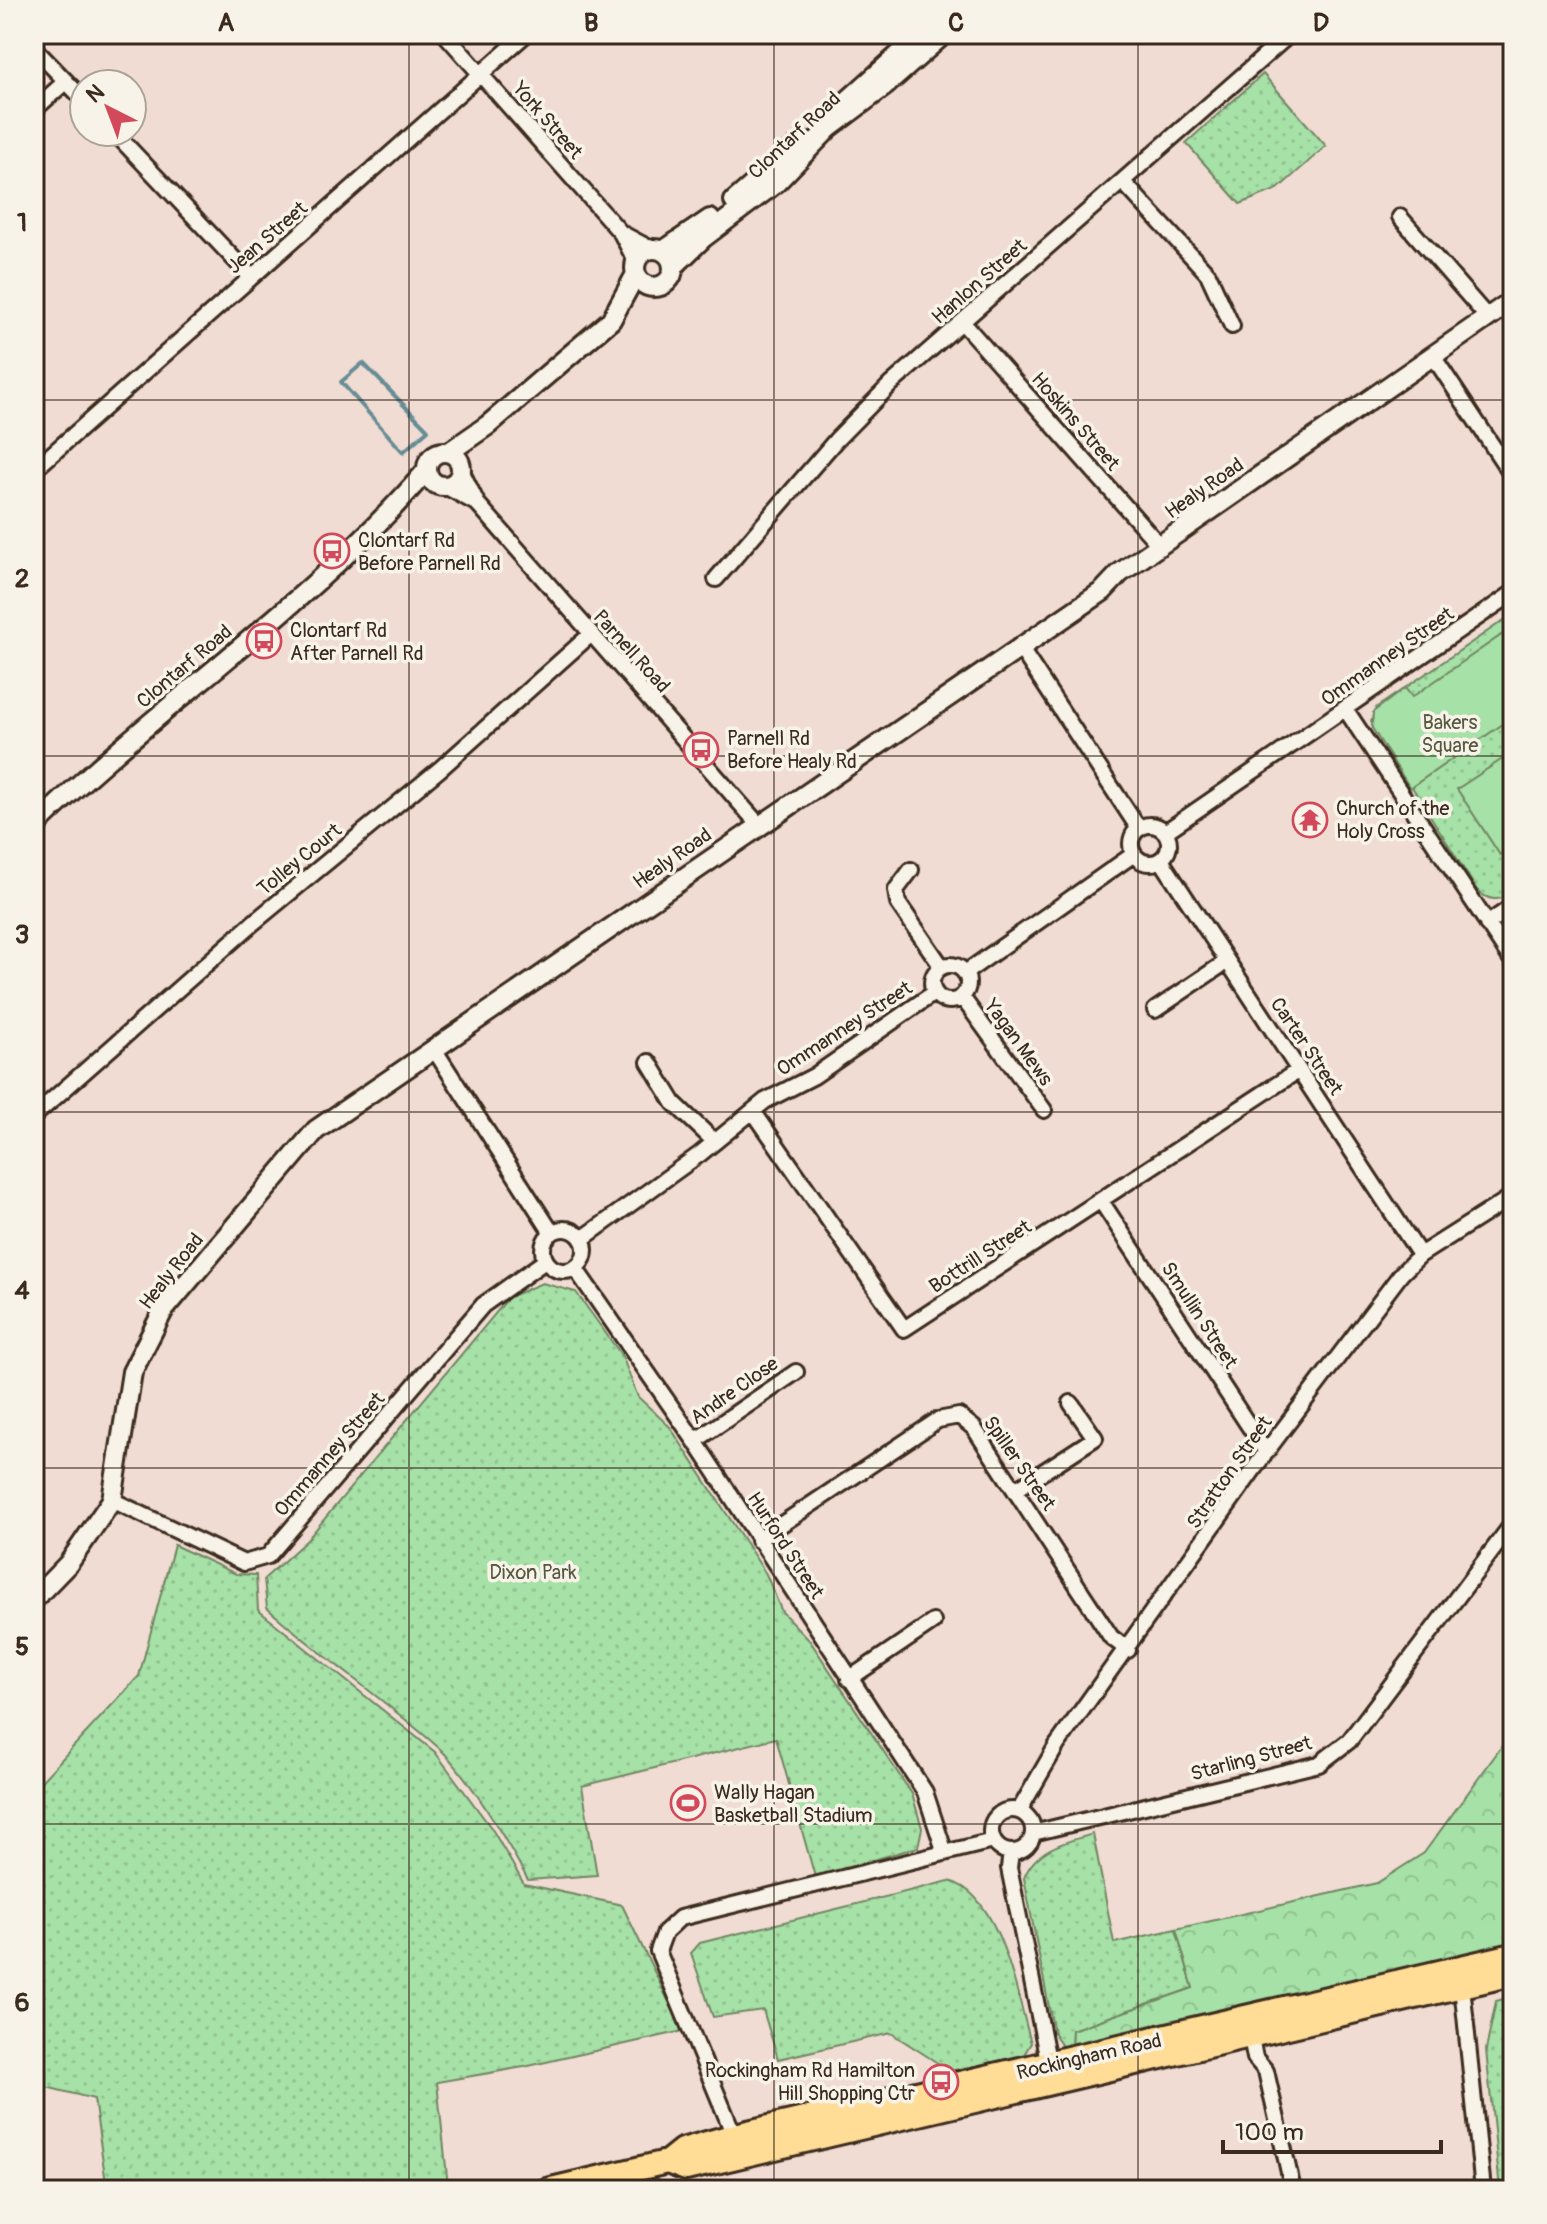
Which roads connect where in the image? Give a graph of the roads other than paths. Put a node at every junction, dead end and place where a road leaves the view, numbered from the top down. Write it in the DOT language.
graph roads {
  1 [pos="445,34"];
  2 [pos="526,34"];
  3 [pos="922,34"];
  4 [pos="944,34"];
  5 [pos="1290,34"];
  6 [pos="34,48"];
  7 [pos="482,74"];
  8 [pos="66,81"];
  9 [pos="34,110"];
  10 [pos="129,148"];
  11 [pos="1123,182"];
  12 [pos="1400,217"];
  13 [pos="621,233"];
  14 [pos="662,256"];
  15 [pos="640,274"];
  16 [pos="251,277"];
  17 [pos="1513,300"];
  18 [pos="1488,318"];
  19 [pos="963,323"];
  20 [pos="1232,326"];
  21 [pos="1433,356"];
  22 [pos="457,462"];
  23 [pos="34,470"];
  24 [pos="1513,477"];
  25 [pos="437,480"];
  26 [pos="477,503"];
  27 [pos="1160,546"];
  28 [pos="716,579"];
  29 [pos="1513,593"];
  30 [pos="590,635"];
  31 [pos="1019,646"];
  32 [pos="1346,710"];
  33 [pos="759,825"];
  34 [pos="34,827"];
  35 [pos="1139,829"];
  36 [pos="1165,832"];
  37 [pos="1134,854"];
  38 [pos="1161,860"];
  39 [pos="911,870"];
  40 [pos="1513,906"];
  41 [pos="1487,924"];
  42 [pos="1226,962"];
  43 [pos="1513,962"];
  44 [pos="942,967"];
  45 [pos="965,973"];
  46 [pos="934,993"];
  47 [pos="962,997"];
  48 [pos="1155,1010"];
  49 [pos="434,1049"];
  50 [pos="649,1062"];
  51 [pos="1299,1070"];
  52 [pos="1044,1110"];
  53 [pos="753,1111"];
  54 [pos="34,1116"];
  55 [pos="715,1142"];
  56 [pos="1513,1196"];
  57 [pos="1101,1201"];
  58 [pos="552,1233"];
  59 [pos="582,1239"];
  60 [pos="1420,1255"];
  61 [pos="545,1261"];
  62 [pos="575,1268"];
  63 [pos="796,1372"];
  64 [pos="1071,1403"];
  65 [pos="695,1441"];
  66 [pos="1266,1452"];
  67 [pos="1015,1490"];
  68 [pos="112,1500"];
  69 [pos="1513,1523"];
  70 [pos="758,1540"];
  71 [pos="34,1599"];
  72 [pos="933,1622"];
  73 [pos="1128,1650"];
  74 [pos="849,1679"];
  75 [pos="1019,1811"];
  76 [pos="1033,1833"];
  77 [pos="993,1841"];
  78 [pos="1011,1852"];
  79 [pos="945,1853"];
  80 [pos="1513,1955"];
  81 [pos="1513,1974"];
  82 [pos="1462,1986"];
  83 [pos="1251,2037"];
  84 [pos="1051,2074"];
  85 [pos="738,2145"];
  86 [pos="547,2190"];
  87 [pos="1293,2190"];
  88 [pos="1483,2190"];
  1 -- 7 [label="street, York Street"];
  2 -- 7 [label="street, Jean Street"];
  3 -- 14 [label="street, Clontarf Road"];
  4 -- 14 [label="street, Clontarf Road"];
  5 -- 11 [label="street, Hanlon Street"];
  6 -- 8 [label="street"];
  7 -- 13 [label="street, York Street"];
  7 -- 16 [label="street, Jean Street"];
  8 -- 9 [label="street"];
  10 -- 16 [label="street"];
  11 -- 19 [label="street, Hanlon Street"];
  11 -- 20 [label="street"];
  12 -- 18 [label="street"];
  13 -- 14 [label="street, York Street"];
  13 -- 15 [label="street, York Street"];
  14 -- 15 [label="street"];
  14 -- 15 [label="street"];
  15 -- 22 [label="street"];
  16 -- 23 [label="street, Jean Street"];
  17 -- 18 [label="street, Healy Road"];
  18 -- 21 [label="street, Healy Road"];
  19 -- 27 [label="street, Hoskins Street"];
  19 -- 28 [label="street, Hanlon Street"];
  21 -- 24 [label="street"];
  21 -- 27 [label="street, Healy Road"];
  22 -- 25 [label="street"];
  22 -- 25 [label="street"];
  22 -- 26 [label="street, Parnell Road"];
  25 -- 26 [label="street, Parnell Road"];
  25 -- 34 [label="street, Clontarf Road"];
  26 -- 30 [label="street, Parnell Road"];
  27 -- 31 [label="street, Healy Road"];
  29 -- 32 [label="street, Ommanney Street"];
  30 -- 33 [label="street, Parnell Road"];
  30 -- 54 [label="street, Tolley Court"];
  31 -- 33 [label="street, Healy Road"];
  31 -- 35 [label="street"];
  32 -- 36 [label="street, Ommanney Street"];
  32 -- 41 [label="street"];
  33 -- 49 [label="street, Healy Road"];
  35 -- 36 [label="street"];
  35 -- 37 [label="street"];
  36 -- 38 [label="street"];
  37 -- 38 [label="street"];
  37 -- 45 [label="street"];
  38 -- 42 [label="street, Carter Street"];
  39 -- 44 [label="street"];
  40 -- 41 [label="street"];
  41 -- 43 [label="street"];
  42 -- 48 [label="street"];
  42 -- 51 [label="street, Carter Street"];
  44 -- 45 [label="street"];
  44 -- 46 [label="street"];
  45 -- 47 [label="street"];
  46 -- 47 [label="street"];
  46 -- 53 [label="street, Ommanney Street"];
  47 -- 52 [label="street, Yagan Mews"];
  49 -- 58 [label="street"];
  49 -- 68 [label="street, Healy Road"];
  50 -- 55 [label="street"];
  51 -- 57 [label="street, Bottrill Street"];
  51 -- 60 [label="street, Carter Street"];
  53 -- 55 [label="street, Ommanney Street"];
  53 -- 57 [label="street, Bottrill Street"];
  55 -- 59 [label="street, Ommanney Street"];
  56 -- 60 [label="street, Stratton Street"];
  57 -- 66 [label="street, Smullin Street"];
  58 -- 59 [label="street"];
  58 -- 61 [label="street"];
  59 -- 62 [label="street"];
  60 -- 66 [label="street, Stratton Street"];
  61 -- 62 [label="street"];
  61 -- 68 [label="street, Ommanney Street"];
  62 -- 65 [label="street, Hurford Street"];
  63 -- 65 [label="street, Andre Close"];
  64 -- 67 [label="street"];
  65 -- 70 [label="street, Hurford Street"];
  66 -- 73 [label="street, Stratton Street"];
  67 -- 70 [label="street, Spiller Street"];
  67 -- 73 [label="street, Spiller Street"];
  68 -- 71 [label="street, Healy Road"];
  69 -- 76 [label="street, Starling Street"];
  70 -- 74 [label="street, Hurford Street"];
  72 -- 74 [label="street"];
  73 -- 75 [label="street, Stratton Street"];
  74 -- 79 [label="street, Hurford Street"];
  75 -- 76 [label="street"];
  75 -- 77 [label="street"];
  76 -- 78 [label="street"];
  77 -- 78 [label="street"];
  77 -- 79 [label="street"];
  78 -- 84 [label="street"];
  79 -- 85 [label="street"];
  80 -- 84 [label="main road, Rockingham Road"];
  81 -- 82 [label="main road, Rockingham Road"];
  82 -- 83 [label="main road, Rockingham Road"];
  82 -- 88 [label="street"];
  83 -- 84 [label="main road, Rockingham Road"];
  83 -- 87 [label="street"];
  84 -- 85 [label="main road, Rockingham Road"];
  85 -- 86 [label="main road, Rockingham Road"];
}
